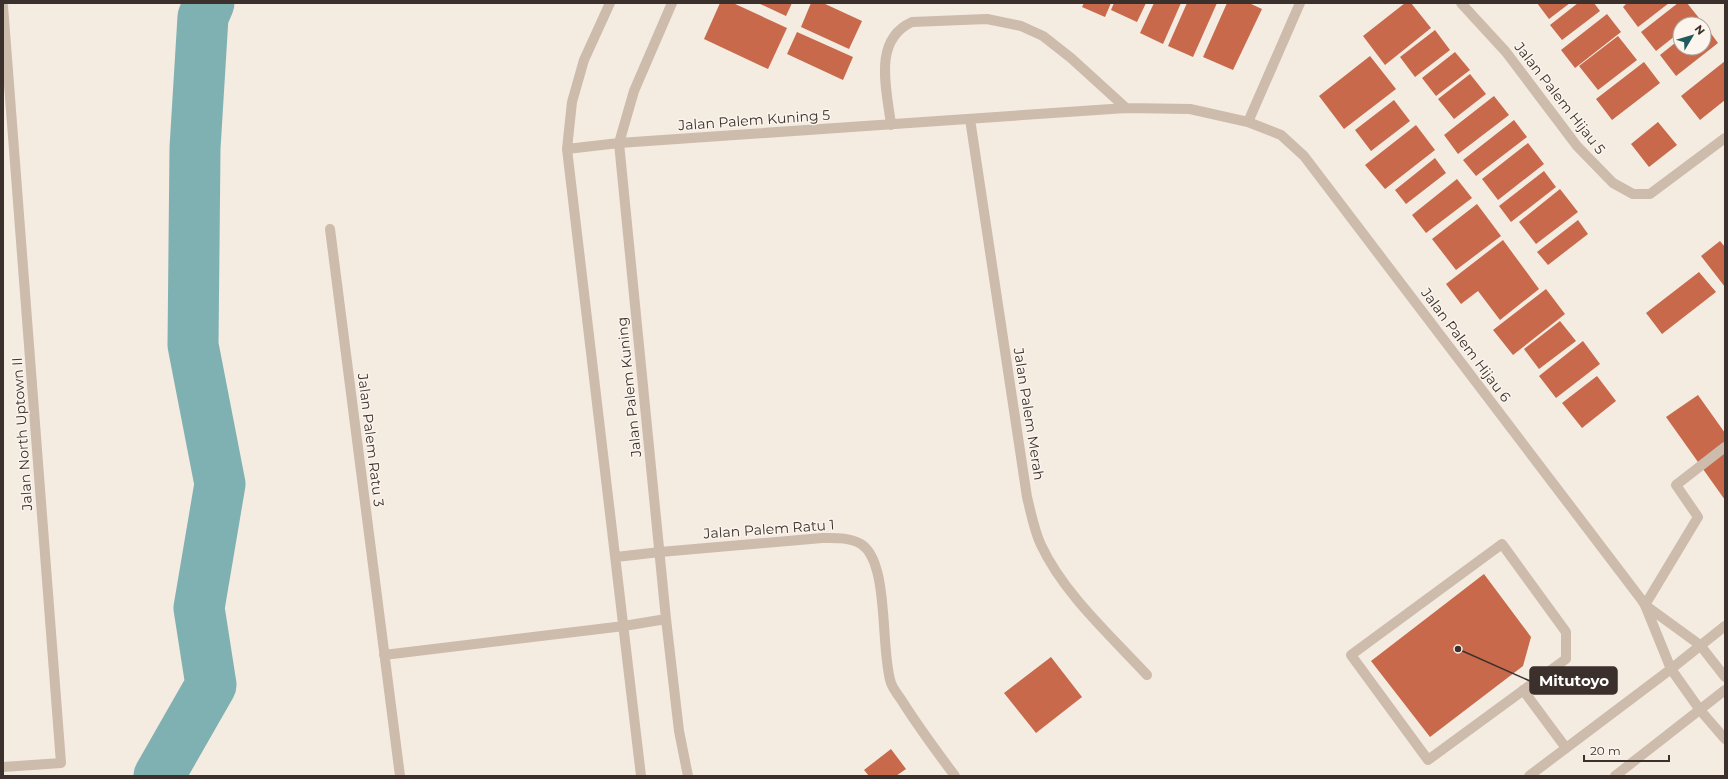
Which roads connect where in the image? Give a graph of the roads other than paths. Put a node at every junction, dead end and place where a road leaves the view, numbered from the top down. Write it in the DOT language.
graph roads {
  1 [pos="610,3"];
  2 [pos="672,3"];
  3 [pos="1300,3"];
  4 [pos="1460,3"];
  5 [pos="3,6"];
  6 [pos="1126,108"];
  7 [pos="970,119"];
  8 [pos="1248,122"];
  9 [pos="892,125"];
  10 [pos="1725,138"];
  11 [pos="619,143"];
  12 [pos="567,149"];
  13 [pos="330,229"];
  14 [pos="1725,447"];
  15 [pos="660,552"];
  16 [pos="616,557"];
  17 [pos="1645,605"];
  18 [pos="666,619"];
  19 [pos="624,626"];
  20 [pos="1725,626"];
  21 [pos="1700,645"];
  22 [pos="384,655"];
  23 [pos="1671,669"];
  24 [pos="1147,674"];
  25 [pos="1725,677"];
  26 [pos="1523,690"];
  27 [pos="1725,690"];
  28 [pos="1700,710"];
  29 [pos="1725,739"];
  30 [pos="1566,748"];
  31 [pos="3,767"];
  32 [pos="400,776"];
  33 [pos="641,776"];
  34 [pos="688,776"];
  35 [pos="955,776"];
  36 [pos="1529,776"];
  37 [pos="1615,776"];
  1 -- 12 [label="street"];
  2 -- 11 [label="street, Jalan Palem Kuning"];
  3 -- 8 [label="street"];
  4 -- 10 [label="street, Jalan Palem Hijau 5"];
  5 -- 31 [label="street, Jalan North Uptown II"];
  6 -- 7 [label="street, Jalan Palem Kuning 5"];
  6 -- 8 [label="street, Jalan Palem Kuning 5"];
  6 -- 9 [label="street"];
  7 -- 9 [label="street, Jalan Palem Kuning 5"];
  7 -- 24 [label="street, Jalan Palem Merah"];
  8 -- 17 [label="street, Jalan Palem Hijau 6"];
  9 -- 11 [label="street, Jalan Palem Kuning 5"];
  11 -- 12 [label="street, Jalan Palem Kuning 5"];
  11 -- 15 [label="street, Jalan Palem Kuning"];
  12 -- 16 [label="street"];
  13 -- 22 [label="street, Jalan Palem Ratu 3"];
  14 -- 17 [label="street"];
  15 -- 16 [label="street, Jalan Palem Ratu 1"];
  15 -- 18 [label="street, Jalan Palem Kuning"];
  15 -- 35 [label="street, Jalan Palem Ratu 1"];
  16 -- 19 [label="street"];
  17 -- 21 [label="street"];
  17 -- 23 [label="street"];
  18 -- 19 [label="street"];
  18 -- 34 [label="street, Jalan Palem Kuning"];
  19 -- 22 [label="street"];
  19 -- 33 [label="street"];
  20 -- 21 [label="street"];
  21 -- 23 [label="street"];
  21 -- 25 [label="street"];
  22 -- 32 [label="street, Jalan Palem Ratu 3"];
  23 -- 28 [label="street"];
  23 -- 30 [label="street"];
  26 -- 26 [label="street"];
  26 -- 30 [label="street"];
  27 -- 28 [label="street"];
  28 -- 29 [label="street"];
  28 -- 37 [label="street"];
  30 -- 36 [label="street"];
}
